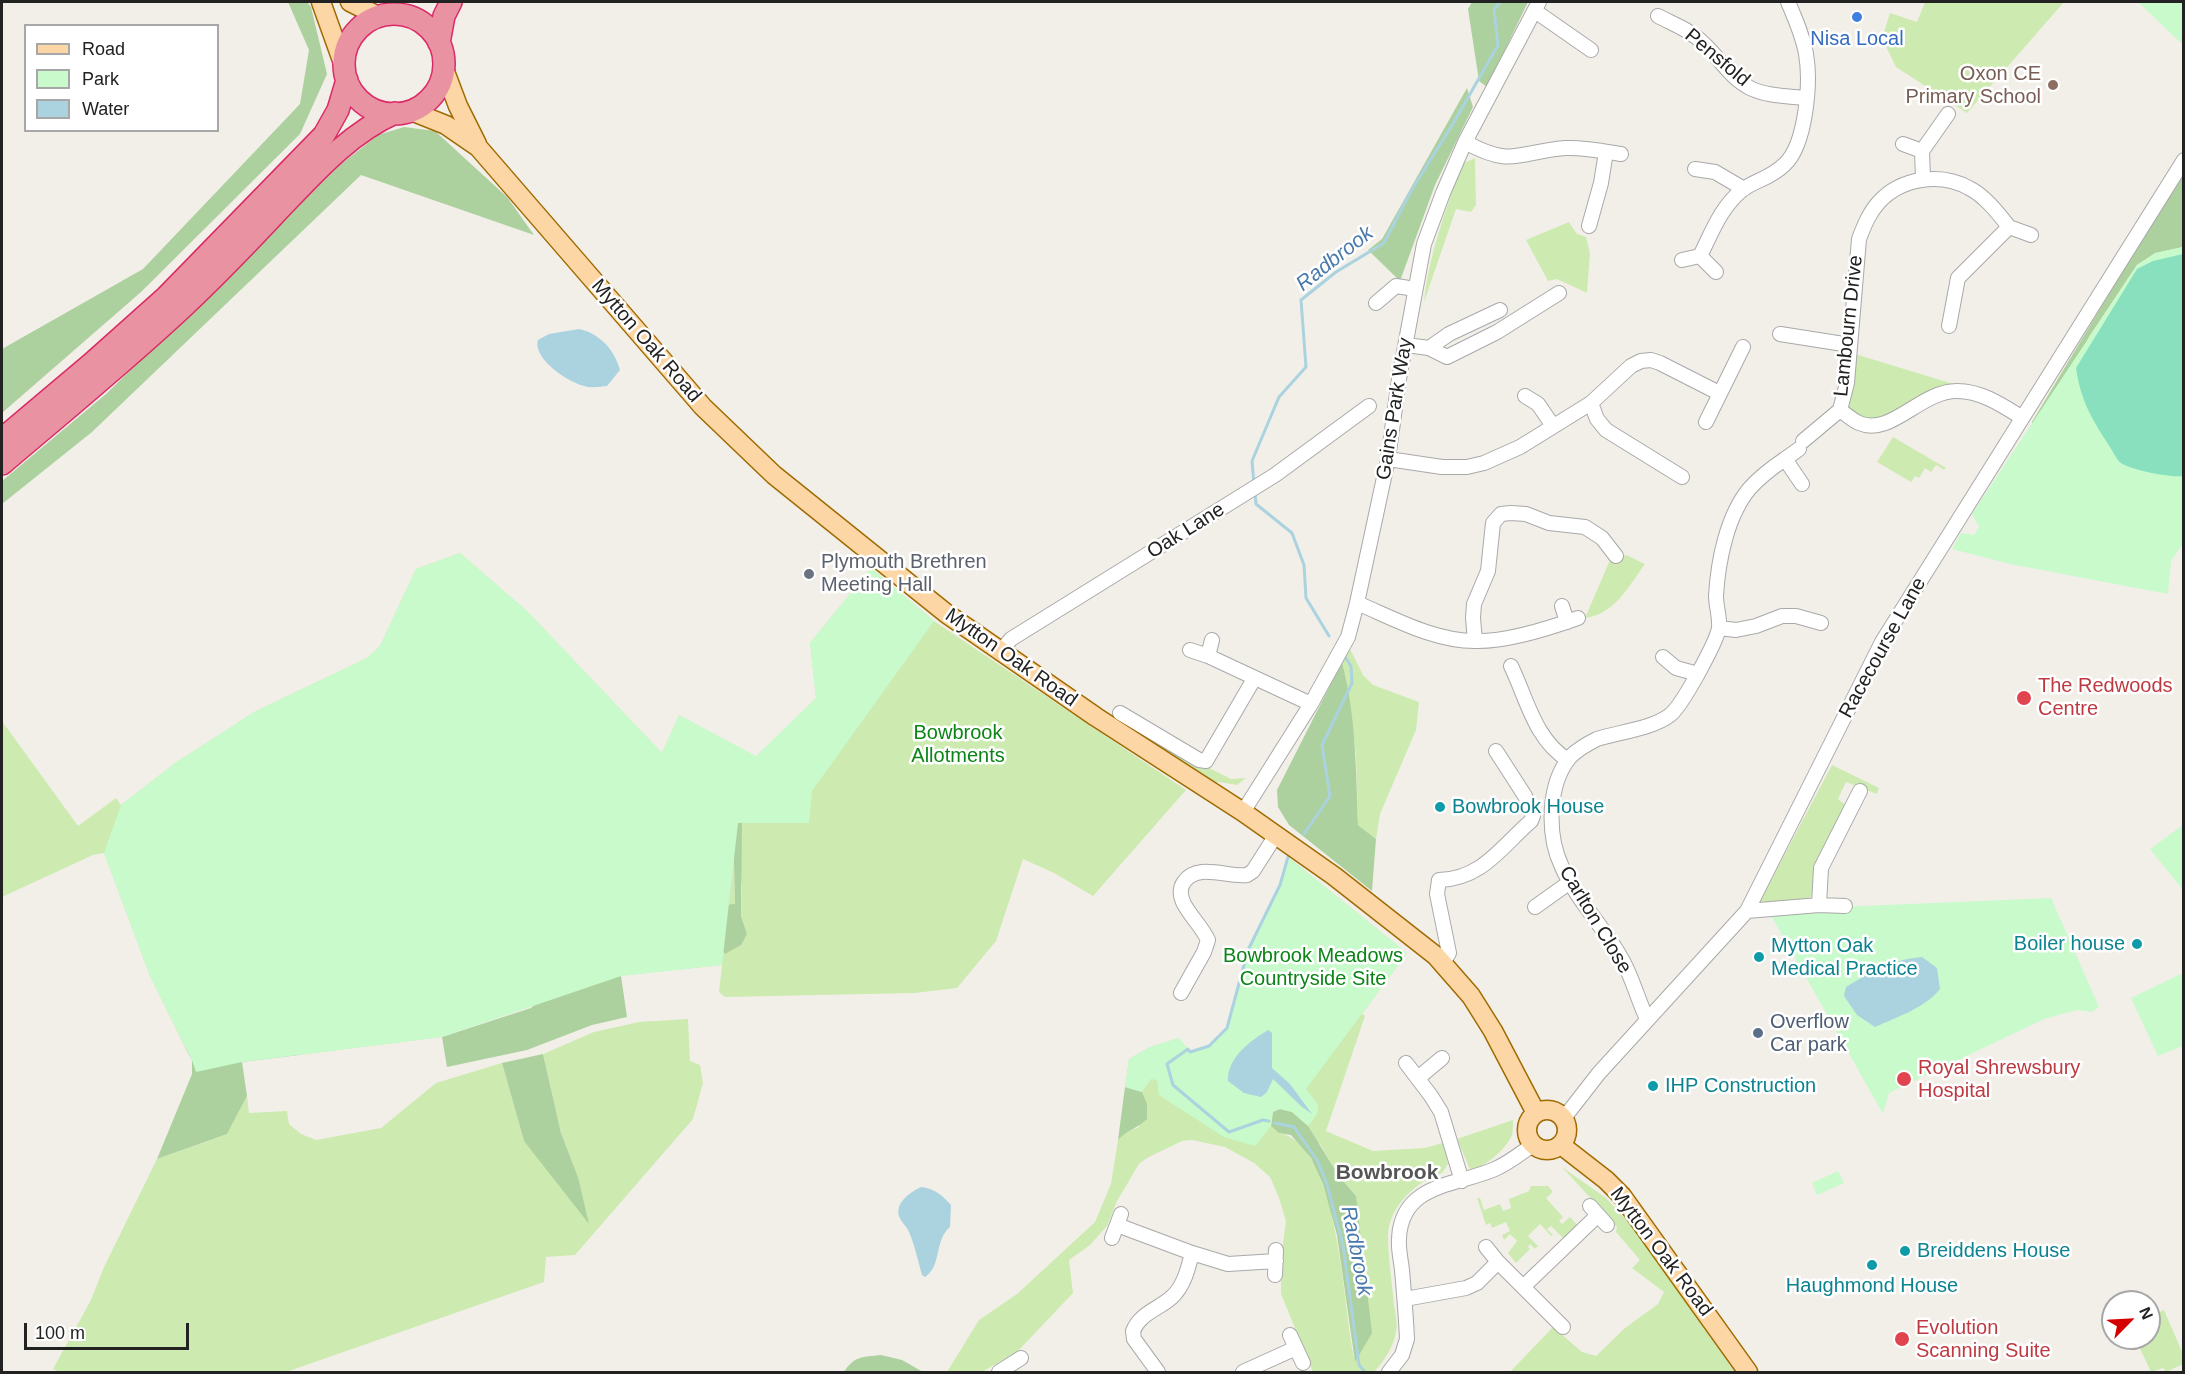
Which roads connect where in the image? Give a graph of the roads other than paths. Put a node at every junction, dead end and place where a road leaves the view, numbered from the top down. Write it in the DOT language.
graph roads {
  1 [pos="321,2"];
  2 [pos="350,2"];
  3 [pos="413,2"];
  4 [pos="451,2"];
  5 [pos="1788,2"];
  6 [pos="1537,6"];
  7 [pos="384,15"];
  8 [pos="1658,16"];
  9 [pos="1673,24"];
  10 [pos="1666,37"];
  11 [pos="440,43"];
  12 [pos="1591,50"];
  13 [pos="444,69"];
  14 [pos="346,73"];
  15 [pos="1805,98"];
  16 [pos="403,112"];
  17 [pos="1948,114"];
  18 [pos="1465,142"];
  19 [pos="1903,144"];
  20 [pos="478,147"];
  21 [pos="1922,151"];
  22 [pos="1606,152"];
  23 [pos="1621,154"];
  24 [pos="2184,160"];
  25 [pos="1695,169"];
  26 [pos="1923,179"];
  27 [pos="1744,189"];
  28 [pos="1589,226"];
  29 [pos="2009,227"];
  30 [pos="2031,235"];
  31 [pos="1701,256"];
  32 [pos="1682,260"];
  33 [pos="1716,272"];
  34 [pos="1415,289"];
  35 [pos="1559,293"];
  36 [pos="1376,303"];
  37 [pos="1500,310"];
  38 [pos="1949,326"];
  39 [pos="1780,334"];
  40 [pos="1406,345"];
  41 [pos="1850,345"];
  42 [pos="1743,347"];
  43 [pos="1429,348"];
  44 [pos="1719,393"];
  45 [pos="1525,396"];
  46 [pos="1591,403"];
  47 [pos="1369,406"];
  48 [pos="1840,410"];
  49 [pos="2021,417"];
  50 [pos="1706,422"];
  51 [pos="1553,426"];
  52 [pos="2,439"];
  53 [pos="1388,459"];
  54 [pos="1785,459"];
  55 [pos="2,464"];
  56 [pos="1682,477"];
  57 [pos="1802,484"];
  58 [pos="1616,556"];
  59 [pos="1358,603"];
  60 [pos="1562,606"];
  61 [pos="1821,623"];
  62 [pos="1719,628"];
  63 [pos="1212,640"];
  64 [pos="1475,641"];
  65 [pos="1190,650"];
  66 [pos="1000,652"];
  67 [pos="1208,656"];
  68 [pos="1663,657"];
  69 [pos="1511,666"];
  70 [pos="1698,674"];
  71 [pos="1254,679"];
  72 [pos="1311,704"];
  73 [pos="1675,711"];
  74 [pos="1120,714"];
  75 [pos="1684,723"];
  76 [pos="1496,751"];
  77 [pos="1569,760"];
  78 [pos="1860,791"];
  79 [pos="1243,812"];
  80 [pos="1276,835"];
  81 [pos="1570,882"];
  82 [pos="1818,905"];
  83 [pos="1845,906"];
  84 [pos="1535,907"];
  85 [pos="1747,911"];
  86 [pos="1443,963"];
  87 [pos="1181,993"];
  88 [pos="1647,1019"];
  89 [pos="1442,1058"];
  90 [pos="1406,1063"];
  91 [pos="1418,1078"];
  92 [pos="1536,1113"];
  93 [pos="1564,1118"];
  94 [pos="1534,1144"];
  95 [pos="1561,1145"];
  96 [pos="1462,1181"];
  97 [pos="1598,1216"];
  98 [pos="1116,1225"];
  99 [pos="1486,1247"];
  100 [pos="1192,1253"];
  101 [pos="1276,1262"];
  102 [pos="1498,1262"];
  103 [pos="1524,1287"];
  104 [pos="1405,1299"];
  105 [pos="1563,1327"];
  106 [pos="1290,1335"];
  107 [pos="1296,1348"];
  108 [pos="1303,1363"];
  109 [pos="1158,1372"];
  110 [pos="1243,1372"];
  111 [pos="1389,1372"];
  112 [pos="1748,1372"];
  1 -- 14 [label="main road"];
  2 -- 7 [label="main road"];
  3 -- 7 [label="highway"];
  4 -- 11 [label="highway"];
  5 -- 15 [label="street"];
  6 -- 12 [label="street"];
  6 -- 18 [label="street, Gains Park Way"];
  7 -- 11 [label="highway"];
  7 -- 14 [label="highway"];
  8 -- 9 [label="street, Pensfold"];
  9 -- 10 [label="street, Pensfold"];
  9 -- 15 [label="street, Pensfold"];
  11 -- 13 [label="highway"];
  13 -- 16 [label="highway"];
  13 -- 20 [label="main road, Mytton Oak Road"];
  14 -- 16 [label="highway"];
  14 -- 52 [label="highway"];
  15 -- 27 [label="street"];
  16 -- 20 [label="main road, Mytton Oak Road"];
  16 -- 55 [label="highway"];
  17 -- 21 [label="street"];
  18 -- 22 [label="street"];
  18 -- 34 [label="street, Gains Park Way"];
  19 -- 21 [label="street"];
  20 -- 66 [label="main road, Mytton Oak Road"];
  21 -- 26 [label="street"];
  22 -- 23 [label="street"];
  22 -- 28 [label="street"];
  24 -- 49 [label="street, Racecourse Lane"];
  25 -- 27 [label="street"];
  26 -- 29 [label="street, Lambourn Drive"];
  26 -- 41 [label="street, Lambourn Drive"];
  27 -- 31 [label="street"];
  29 -- 30 [label="street"];
  29 -- 38 [label="street"];
  31 -- 32 [label="street"];
  31 -- 33 [label="street"];
  34 -- 36 [label="street"];
  34 -- 40 [label="street, Gains Park Way"];
  35 -- 43 [label="street"];
  37 -- 43 [label="street"];
  39 -- 41 [label="street"];
  40 -- 43 [label="street"];
  40 -- 53 [label="street, Gains Park Way"];
  41 -- 48 [label="street, Lambourn Drive"];
  42 -- 44 [label="street"];
  44 -- 46 [label="street"];
  44 -- 50 [label="street"];
  45 -- 51 [label="street"];
  46 -- 51 [label="street"];
  46 -- 56 [label="street"];
  47 -- 66 [label="street, Oak Lane"];
  48 -- 49 [label="street, Lambourn Drive"];
  48 -- 54 [label="street"];
  49 -- 85 [label="street, Racecourse Lane"];
  51 -- 53 [label="street"];
  53 -- 59 [label="street, Gains Park Way"];
  54 -- 57 [label="street"];
  54 -- 62 [label="street"];
  58 -- 64 [label="street"];
  59 -- 64 [label="street"];
  59 -- 72 [label="street, Gains Park Way"];
  60 -- 64 [label="street"];
  61 -- 62 [label="street"];
  62 -- 70 [label="street"];
  63 -- 67 [label="street"];
  65 -- 67 [label="street"];
  66 -- 79 [label="main road, Mytton Oak Road"];
  67 -- 71 [label="street"];
  68 -- 70 [label="street"];
  69 -- 77 [label="street"];
  70 -- 73 [label="street"];
  71 -- 72 [label="street"];
  71 -- 74 [label="street"];
  72 -- 79 [label="street, Gains Park Way"];
  73 -- 75 [label="street"];
  73 -- 77 [label="street, Carlton Close"];
  76 -- 86 [label="street"];
  77 -- 81 [label="street, Carlton Close"];
  78 -- 82 [label="street"];
  79 -- 80 [label="main road, Mytton Oak Road"];
  80 -- 86 [label="main road, Mytton Oak Road"];
  80 -- 87 [label="street"];
  81 -- 84 [label="street"];
  81 -- 88 [label="street, Carlton Close"];
  82 -- 83 [label="street"];
  82 -- 85 [label="street"];
  85 -- 88 [label="street, Racecourse Lane"];
  86 -- 92 [label="main road, Mytton Oak Road"];
  88 -- 93 [label="street, Racecourse Lane"];
  89 -- 91 [label="street"];
  90 -- 91 [label="street"];
  91 -- 96 [label="street"];
  92 -- 93 [label="main road"];
  92 -- 94 [label="main road"];
  93 -- 95 [label="main road"];
  94 -- 95 [label="main road"];
  94 -- 96 [label="street"];
  95 -- 112 [label="main road, Mytton Oak Road"];
  96 -- 104 [label="street"];
  97 -- 103 [label="street"];
  98 -- 100 [label="street"];
  99 -- 102 [label="street"];
  100 -- 101 [label="street"];
  100 -- 109 [label="street"];
  102 -- 103 [label="street"];
  102 -- 104 [label="street"];
  103 -- 105 [label="street"];
  104 -- 111 [label="street"];
  106 -- 107 [label="street"];
  107 -- 108 [label="street"];
  107 -- 110 [label="street"];
}
